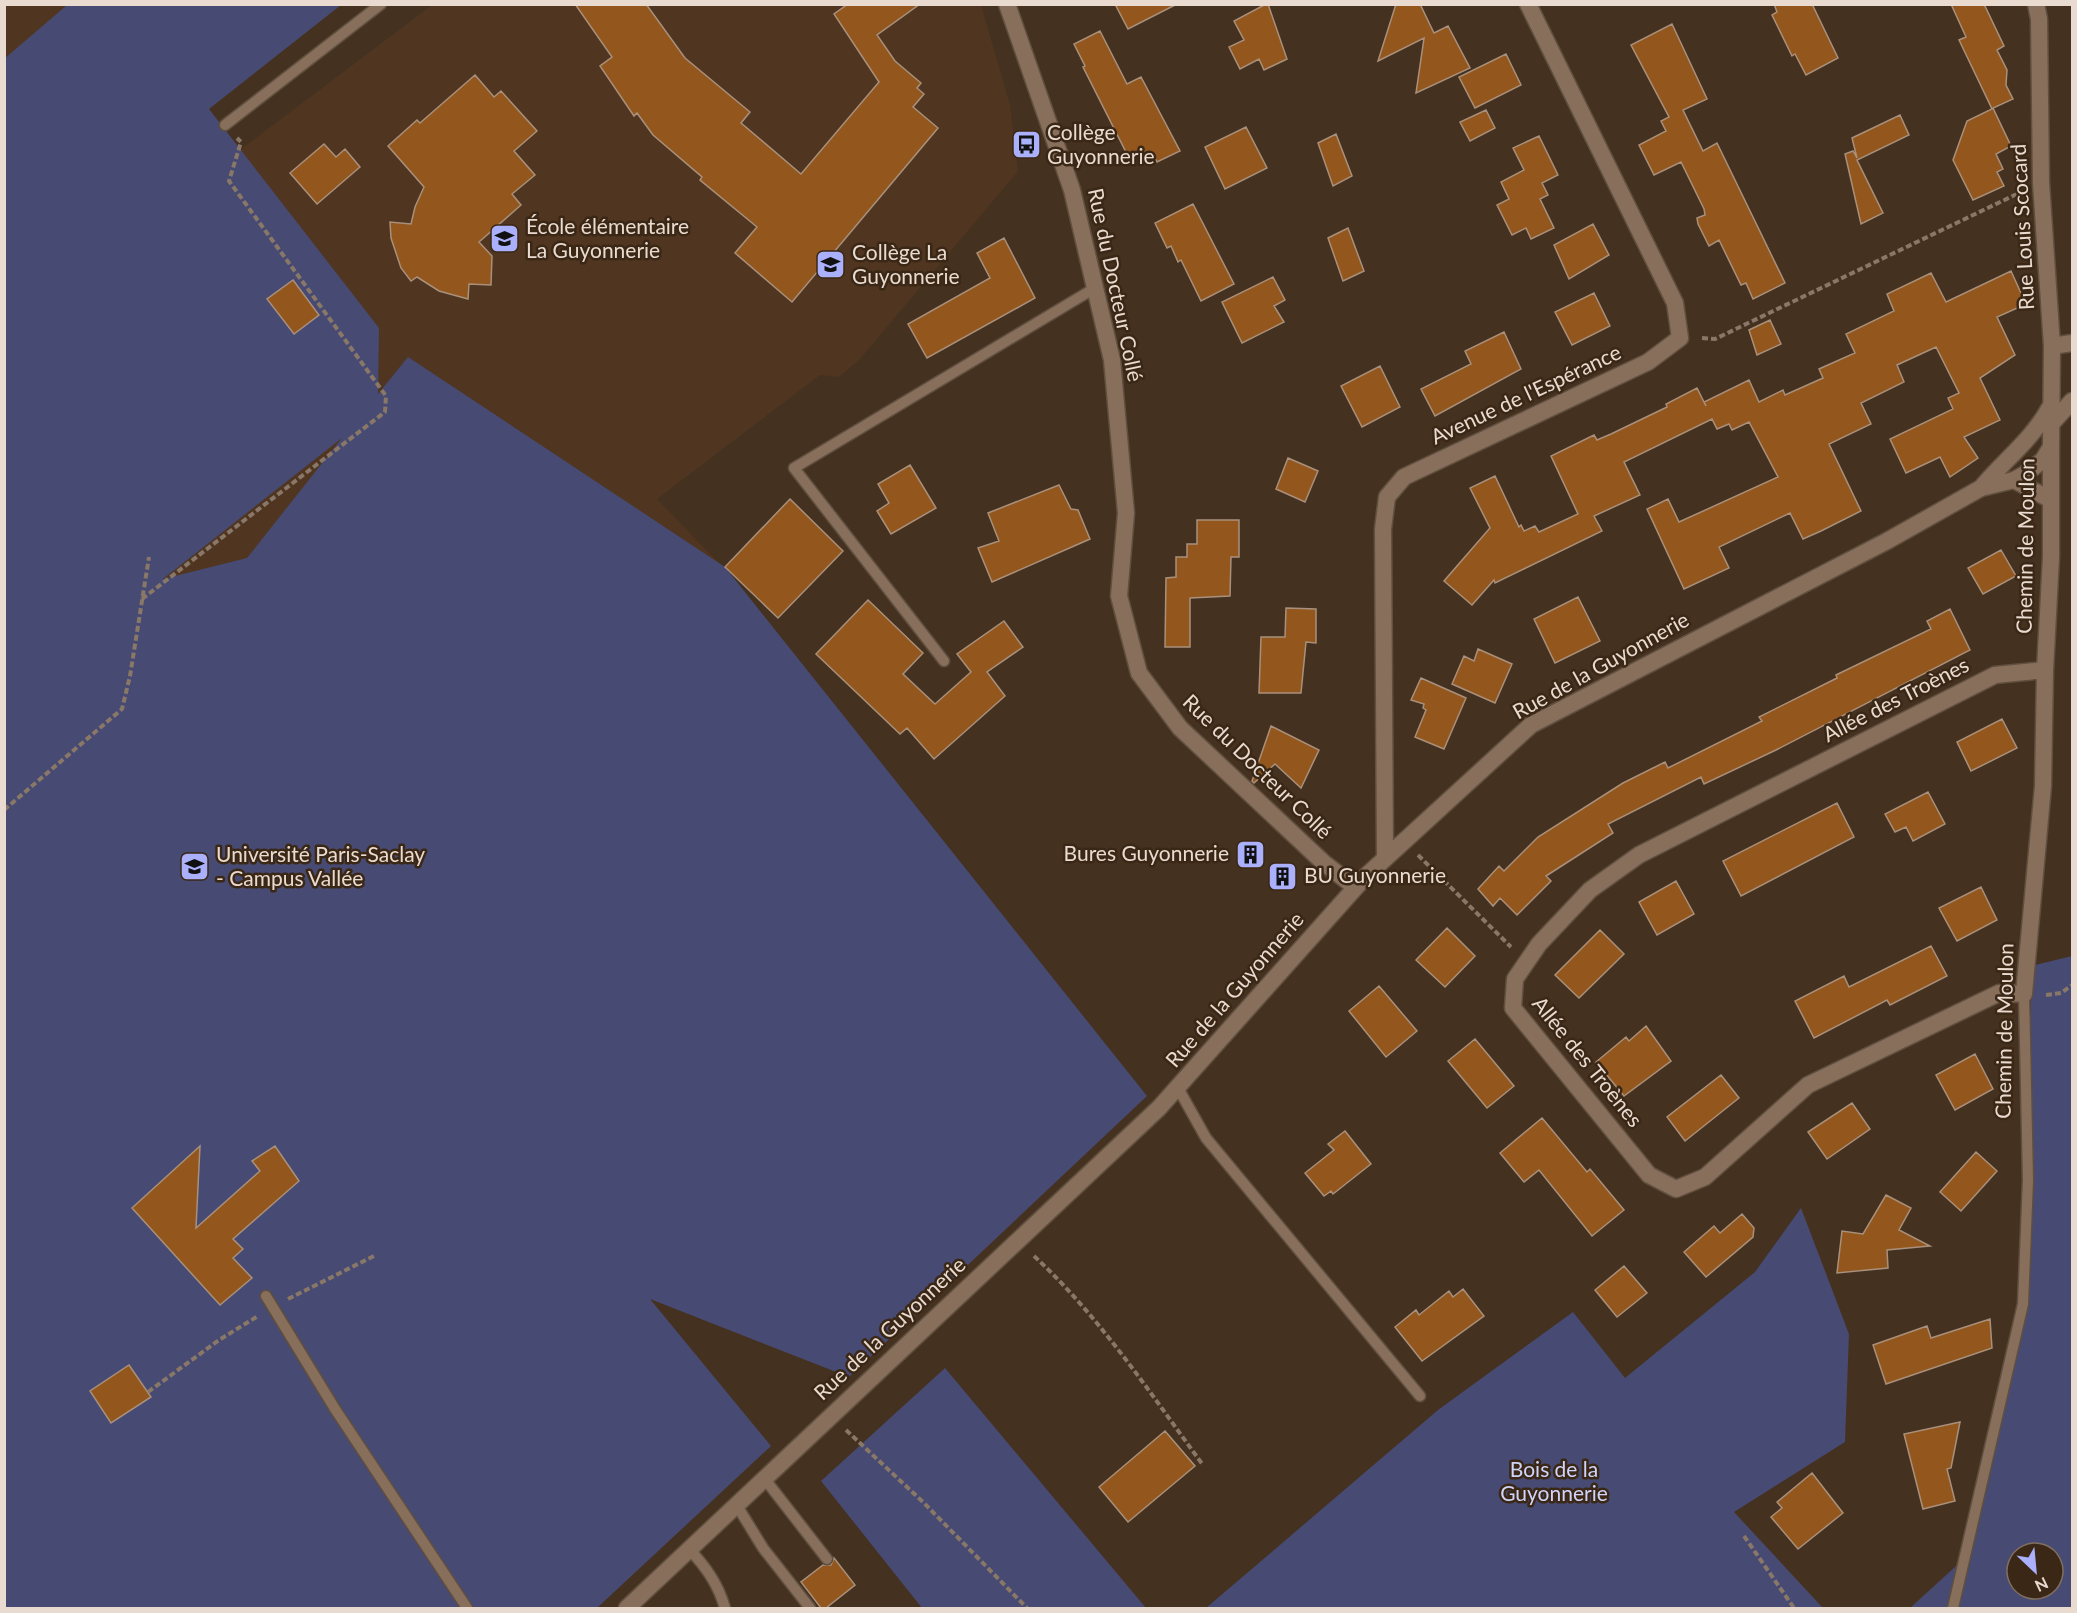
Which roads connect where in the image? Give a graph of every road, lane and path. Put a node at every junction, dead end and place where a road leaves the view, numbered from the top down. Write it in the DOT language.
graph roads {
  1 [pos="381,4"];
  2 [pos="1007,4"];
  3 [pos="1528,4"];
  4 [pos="2036,4"];
  5 [pos="225,125"];
  6 [pos="229,181"];
  7 [pos="2041,183"];
  8 [pos="1095,288"];
  9 [pos="1680,338"];
  10 [pos="2073,343"];
  11 [pos="2052,346"];
  12 [pos="2073,401"];
  13 [pos="2052,404"];
  14 [pos="2051,424"];
  15 [pos="2051,447"];
  16 [pos="2014,480"];
  17 [pos="1981,488"];
  18 [pos="2051,500"];
  19 [pos="149,557"];
  20 [pos="142,599"];
  21 [pos="944,662"];
  22 [pos="2045,670"];
  23 [pos="4,810"];
  24 [pos="1403,841"];
  25 [pos="1385,857"];
  26 [pos="1355,887"];
  27 [pos="1527,962"];
  28 [pos="2073,985"];
  29 [pos="2024,993"];
  30 [pos="1178,1088"];
  31 [pos="1018,1243"];
  32 [pos="376,1255"];
  33 [pos="266,1296"];
  34 [pos="273,1307"];
  35 [pos="148,1392"];
  36 [pos="1420,1396"];
  37 [pos="832,1414"];
  38 [pos="1203,1465"];
  39 [pos="764,1478"];
  40 [pos="736,1504"];
  41 [pos="1744,1536"];
  42 [pos="689,1549"];
  43 [pos="826,1559"];
  44 [pos="467,1608"];
  45 [pos="627,1608"];
  46 [pos="725,1608"];
  47 [pos="810,1608"];
  48 [pos="1028,1608"];
  49 [pos="1794,1608"];
  50 [pos="1953,1608"];
  1 -- 5 [label="lane"];
  2 -- 8 [label="street, Rue du Docteur Collé"];
  3 -- 9 [label="street"];
  4 -- 7 [label="street, Rue Louis Scocard"];
  6 -- 20 [label="path"];
  7 -- 9 [label="path"];
  7 -- 11 [label="street, Rue Louis Scocard"];
  8 -- 21 [label="lane"];
  8 -- 26 [label="street, Rue du Docteur Collé"];
  9 -- 25 [label="street, Avenue de l'Espérance"];
  10 -- 11 [label="street"];
  11 -- 13 [label="street, Rue Louis Scocard"];
  12 -- 14 [label="street"];
  13 -- 14 [label="street, Rue Louis Scocard"];
  13 -- 17 [label="street, Rue de la Guyonnerie"];
  14 -- 15 [label="street, Rue Louis Scocard"];
  15 -- 16 [label="street, Rue de la Guyonnerie"];
  15 -- 18 [label="street, Chemin de Moulon"];
  16 -- 17 [label="street, Rue de la Guyonnerie"];
  16 -- 18 [label="street"];
  17 -- 24 [label="street, Rue de la Guyonnerie"];
  18 -- 22 [label="street, Chemin de Moulon"];
  19 -- 20 [label="path"];
  20 -- 23 [label="path"];
  22 -- 27 [label="street, Allée des Troènes"];
  22 -- 29 [label="street, Chemin de Moulon"];
  24 -- 25 [label="street, Rue de la Guyonnerie"];
  24 -- 27 [label="path"];
  25 -- 26 [label="street, Rue de la Guyonnerie"];
  26 -- 30 [label="street, Rue de la Guyonnerie"];
  27 -- 29 [label="street, Allée des Troènes"];
  28 -- 29 [label="path"];
  29 -- 50 [label="lane, Chemin de Moulon"];
  30 -- 31 [label="street, Rue de la Guyonnerie"];
  30 -- 36 [label="lane"];
  31 -- 37 [label="street, Rue de la Guyonnerie"];
  31 -- 38 [label="path"];
  32 -- 34 [label="path"];
  33 -- 34 [label="lane"];
  34 -- 35 [label="path"];
  34 -- 44 [label="lane"];
  37 -- 39 [label="street, Rue de la Guyonnerie"];
  37 -- 48 [label="path"];
  39 -- 40 [label="street, Rue de la Guyonnerie"];
  39 -- 43 [label="lane"];
  40 -- 42 [label="street, Rue de la Guyonnerie"];
  40 -- 47 [label="lane"];
  41 -- 49 [label="path"];
  42 -- 45 [label="street, Rue de la Guyonnerie"];
  42 -- 46 [label="lane"];
}
